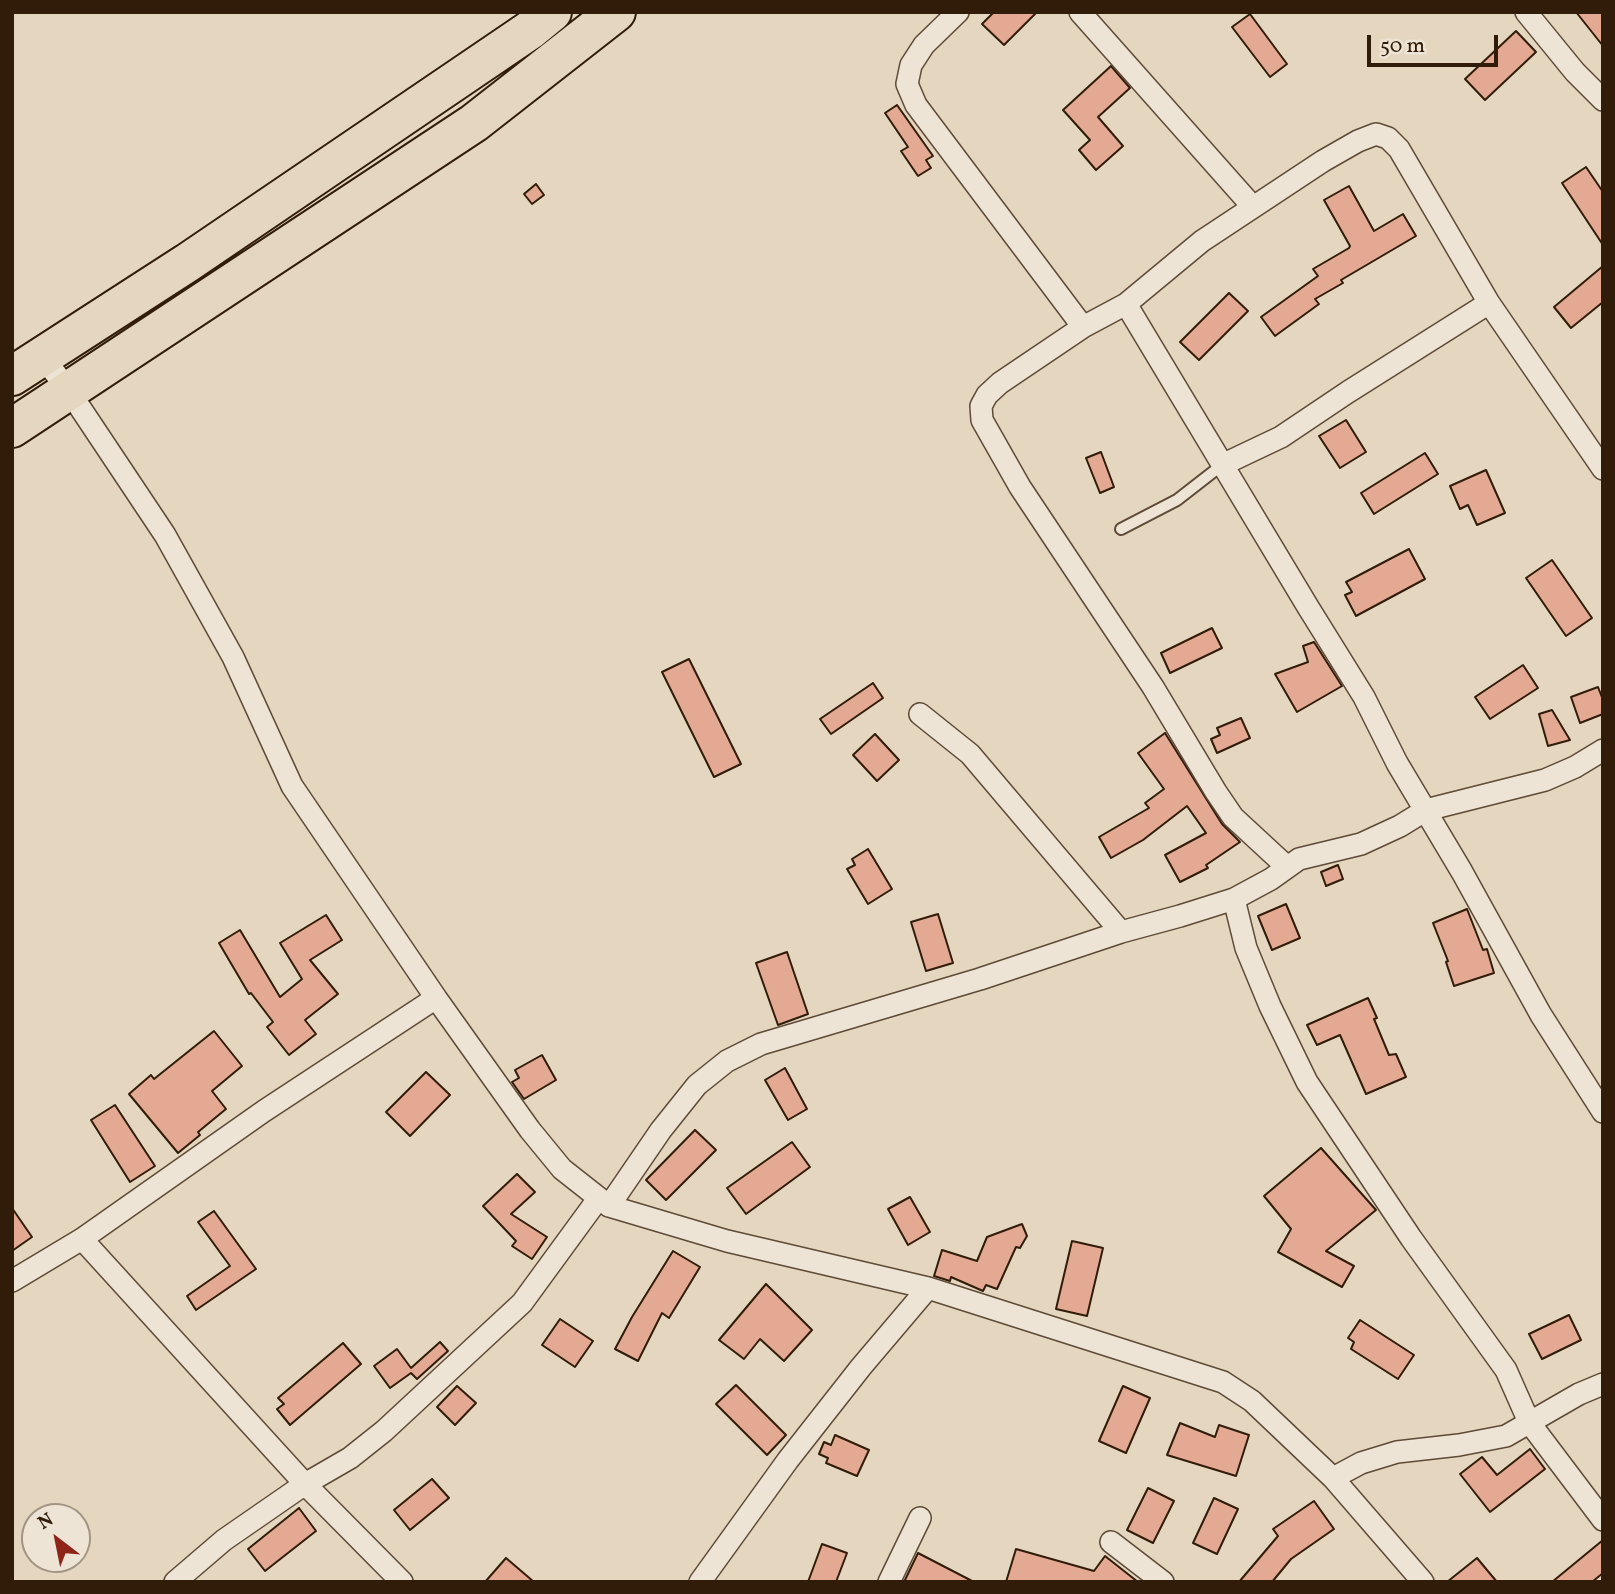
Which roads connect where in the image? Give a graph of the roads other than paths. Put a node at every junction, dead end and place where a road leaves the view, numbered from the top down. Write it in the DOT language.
graph roads {
  1 [pos="552,12"];
  2 [pos="615,12"];
  3 [pos="958,12"];
  4 [pos="1080,12"];
  5 [pos="1526,12"];
  6 [pos="1603,100"];
  7 [pos="1253,207"];
  8 [pos="1489,303"];
  9 [pos="1126,304"];
  10 [pos="1083,327"];
  11 [pos="27,366"];
  12 [pos="69,391"];
  13 [pos="12,428"];
  14 [pos="1222,465"];
  15 [pos="1603,469"];
  16 [pos="1121,529"];
  17 [pos="920,714"];
  18 [pos="1603,750"];
  19 [pos="1426,810"];
  20 [pos="1286,866"];
  21 [pos="1234,899"];
  22 [pos="1121,932"];
  23 [pos="436,998"];
  24 [pos="1603,1112"];
  25 [pos="604,1202"];
  26 [pos="82,1239"];
  27 [pos="12,1281"];
  28 [pos="928,1288"];
  29 [pos="1603,1384"];
  30 [pos="1529,1423"];
  31 [pos="1333,1478"];
  32 [pos="304,1484"];
  33 [pos="920,1518"];
  34 [pos="1603,1520"];
  35 [pos="1111,1542"];
  36 [pos="704,1581"];
  37 [pos="175,1582"];
  38 [pos="402,1582"];
  39 [pos="889,1582"];
  40 [pos="1163,1582"];
  41 [pos="1423,1582"];
  1 -- 11 [label="highway"];
  2 -- 12 [label="highway"];
  3 -- 10 [label="street"];
  4 -- 7 [label="street"];
  5 -- 6 [label="street"];
  7 -- 8 [label="street"];
  7 -- 9 [label="street"];
  8 -- 14 [label="street"];
  8 -- 15 [label="street"];
  9 -- 10 [label="street"];
  9 -- 14 [label="street"];
  10 -- 20 [label="street"];
  11 -- 12 [label="street"];
  12 -- 13 [label="highway"];
  12 -- 23 [label="street"];
  14 -- 16 [label="lane"];
  14 -- 19 [label="street"];
  17 -- 22 [label="street"];
  18 -- 19 [label="street"];
  19 -- 20 [label="street"];
  19 -- 24 [label="street"];
  20 -- 21 [label="street"];
  21 -- 22 [label="street"];
  21 -- 30 [label="street"];
  22 -- 25 [label="street"];
  23 -- 25 [label="street"];
  23 -- 26 [label="street"];
  25 -- 28 [label="street"];
  25 -- 32 [label="street"];
  26 -- 27 [label="street"];
  26 -- 32 [label="street"];
  28 -- 31 [label="street"];
  28 -- 36 [label="street"];
  29 -- 30 [label="street"];
  30 -- 31 [label="street"];
  30 -- 34 [label="street"];
  31 -- 41 [label="street"];
  32 -- 37 [label="street"];
  32 -- 38 [label="street"];
  33 -- 39 [label="street"];
  35 -- 40 [label="street"];
}
